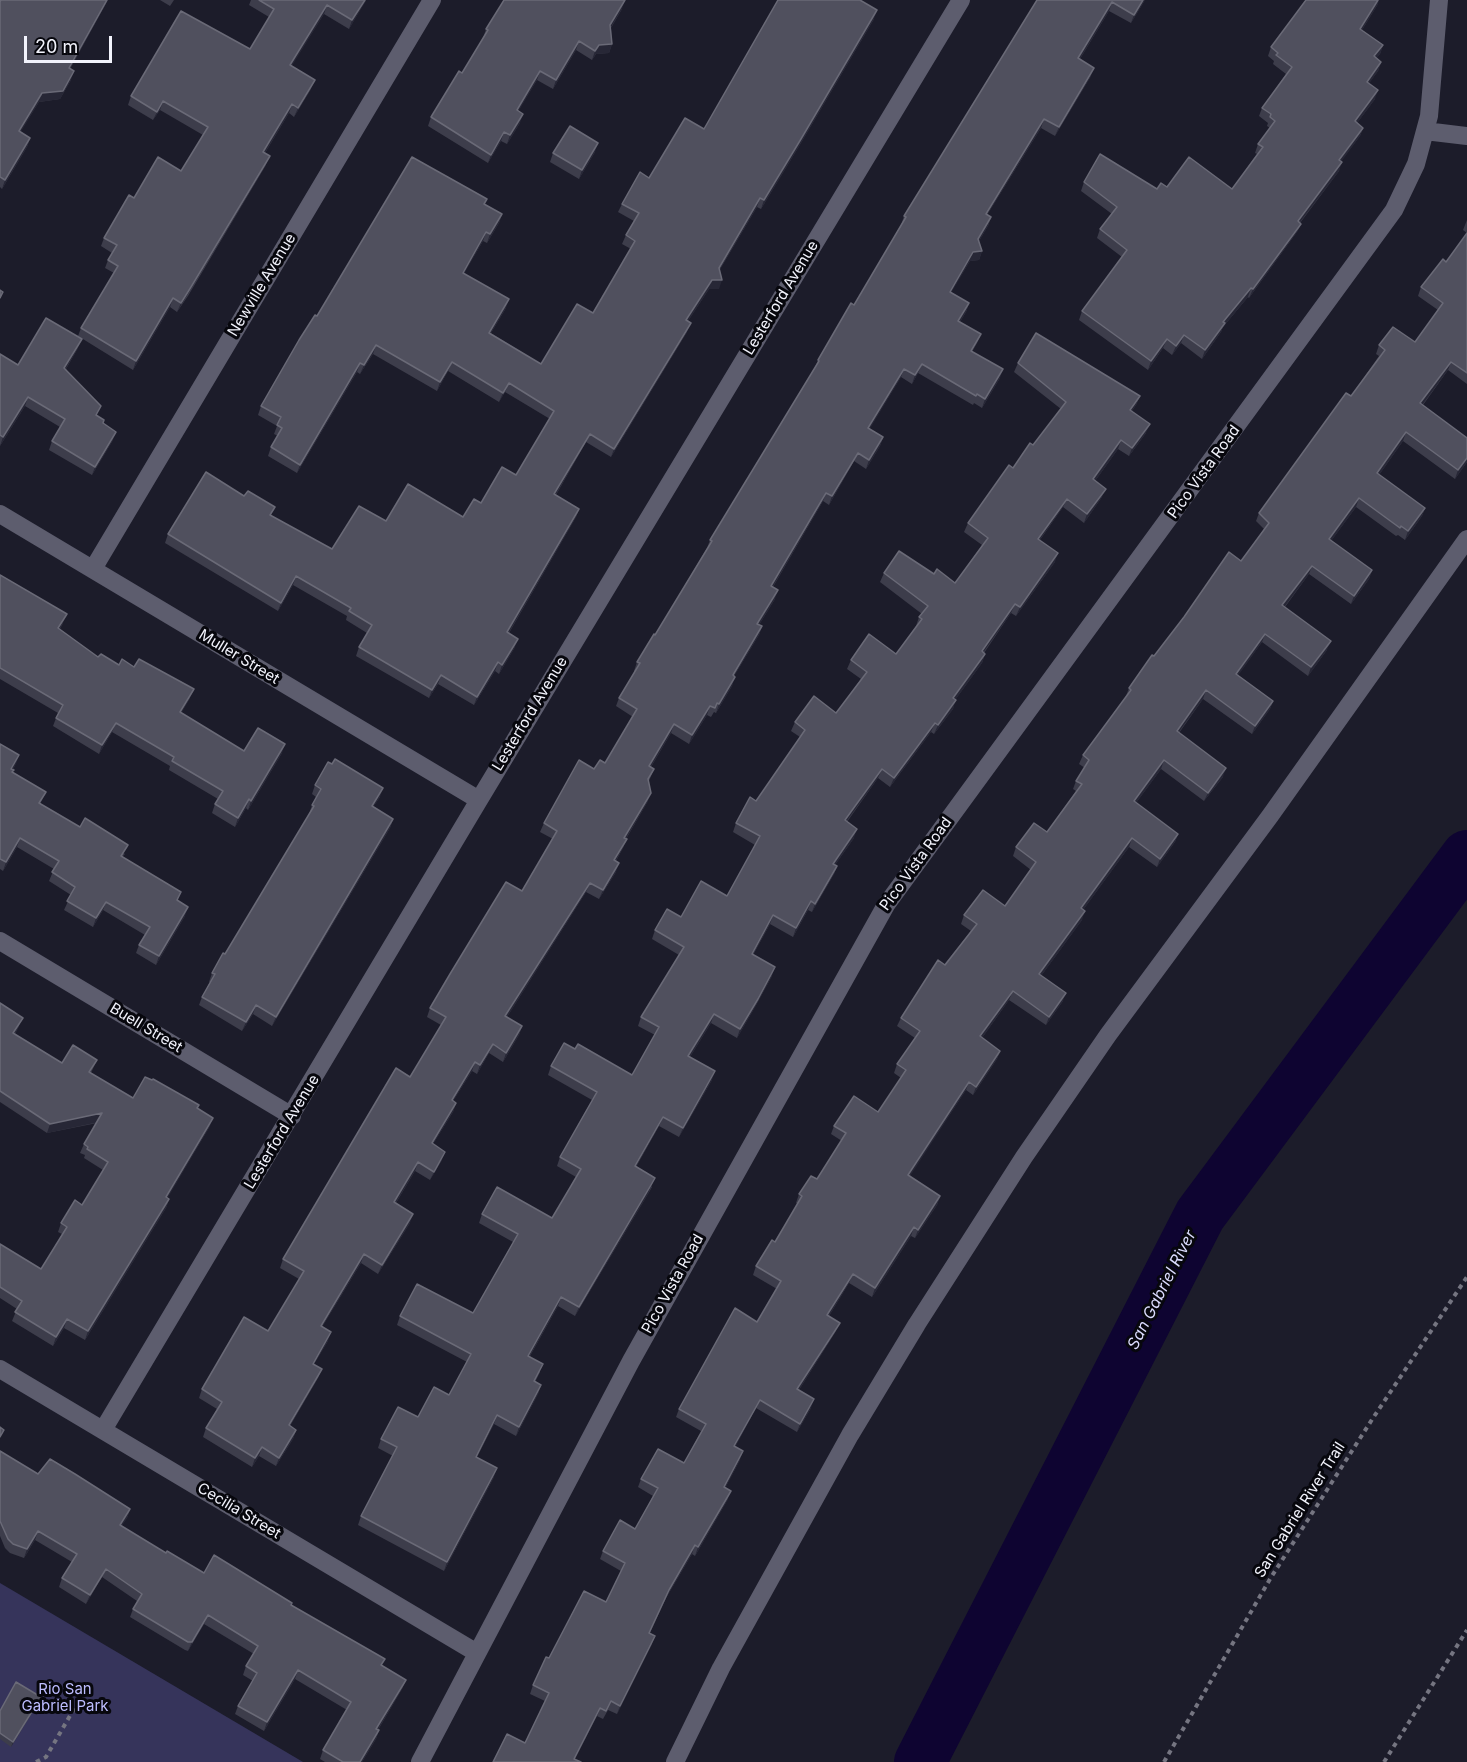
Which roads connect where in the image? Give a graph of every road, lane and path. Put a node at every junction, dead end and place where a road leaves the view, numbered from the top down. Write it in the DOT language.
graph roads {
  1 [pos="432,0"];
  2 [pos="961,0"];
  3 [pos="1439,0"];
  4 [pos="1425,131"];
  5 [pos="1467,136"];
  6 [pos="0,514"];
  7 [pos="1467,539"];
  8 [pos="93,570"];
  9 [pos="479,800"];
  10 [pos="0,941"];
  11 [pos="292,1116"];
  12 [pos="1467,1277"];
  13 [pos="0,1369"];
  14 [pos="103,1430"];
  15 [pos="1467,1630"];
  16 [pos="477,1653"];
  17 [pos="78,1702"];
  18 [pos="36,1762"];
  19 [pos="420,1762"];
  20 [pos="675,1762"];
  21 [pos="1164,1762"];
  22 [pos="1384,1762"];
  1 -- 8 [label="street, Newville Avenue"];
  2 -- 9 [label="street, Lesterford Avenue"];
  3 -- 4 [label="street, Pico Vista Road"];
  4 -- 5 [label="street"];
  4 -- 16 [label="street, Pico Vista Road"];
  6 -- 8 [label="street, Muller Street"];
  7 -- 20 [label="street"];
  8 -- 9 [label="street, Muller Street"];
  9 -- 11 [label="street, Lesterford Avenue"];
  10 -- 11 [label="street, Buell Street"];
  11 -- 14 [label="street, Lesterford Avenue"];
  12 -- 21 [label="path, San Gabriel River Trail"];
  13 -- 14 [label="street, Cecilia Street"];
  14 -- 16 [label="street, Cecilia Street"];
  15 -- 22 [label="path"];
  16 -- 19 [label="street, Pico Vista Road"];
  17 -- 18 [label="path"];
}
